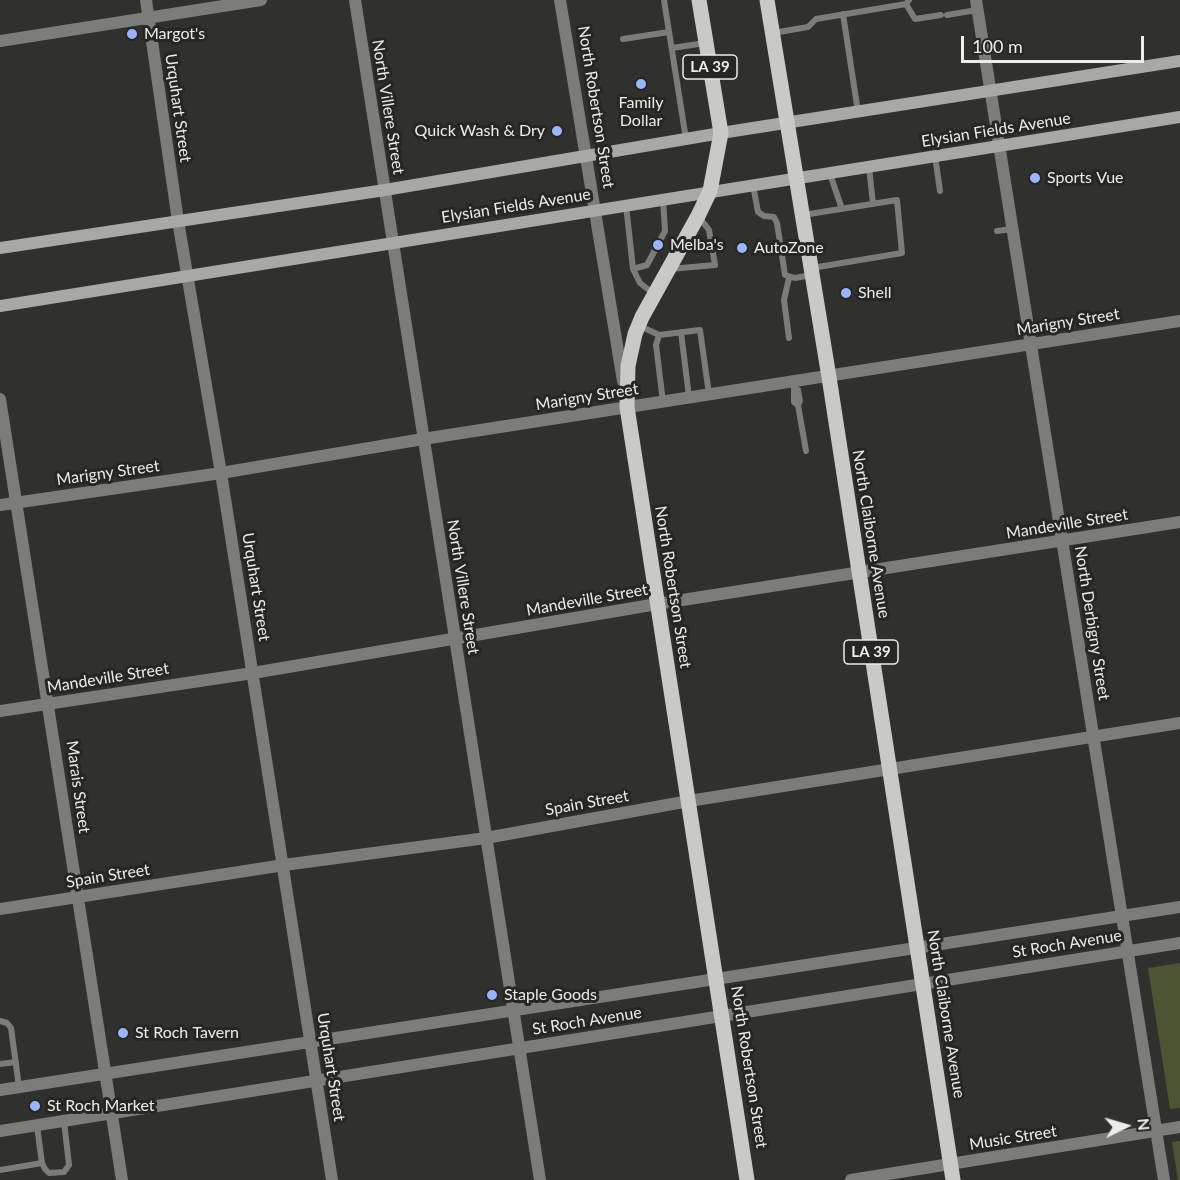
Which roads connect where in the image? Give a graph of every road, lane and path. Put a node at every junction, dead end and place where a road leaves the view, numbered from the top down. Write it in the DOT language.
graph roads {
  1 [pos="146,0"];
  2 [pos="261,0"];
  3 [pos="355,0"];
  4 [pos="560,0"];
  5 [pos="664,0"];
  6 [pos="699,0"];
  7 [pos="767,0"];
  8 [pos="907,2"];
  9 [pos="977,5"];
  10 [pos="843,14"];
  11 [pos="149,18"];
  12 [pos="669,32"];
  13 [pos="772,33"];
  14 [pos="623,39"];
  15 [pos="0,41"];
  16 [pos="706,42"];
  17 [pos="672,48"];
  18 [pos="1180,61"];
  19 [pos="990,92"];
  20 [pos="858,113"];
  21 [pos="1180,117"];
  22 [pos="788,124"];
  23 [pos="721,134"];
  24 [pos="686,139"];
  25 [pos="1000,146"];
  26 [pos="585,156"];
  27 [pos="935,156"];
  28 [pos="869,167"];
  29 [pos="829,173"];
  30 [pos="797,178"];
  31 [pos="753,185"];
  32 [pos="385,190"];
  33 [pos="710,191"];
  34 [pos="940,191"];
  35 [pos="663,199"];
  36 [pos="873,204"];
  37 [pos="626,205"];
  38 [pos="842,209"];
  39 [pos="594,210"];
  40 [pos="803,215"];
  41 [pos="698,216"];
  42 [pos="178,220"];
  43 [pos="1012,229"];
  44 [pos="997,231"];
  45 [pos="393,243"];
  46 [pos="0,248"];
  47 [pos="633,269"];
  48 [pos="668,270"];
  49 [pos="812,272"];
  50 [pos="187,276"];
  51 [pos="789,278"];
  52 [pos="655,294"];
  53 [pos="0,306"];
  54 [pos="1180,321"];
  55 [pos="639,325"];
  56 [pos="681,332"];
  57 [pos="659,335"];
  58 [pos="789,338"];
  59 [pos="1030,344"];
  60 [pos="829,377"];
  61 [pos="794,385"];
  62 [pos="710,395"];
  63 [pos="689,398"];
  64 [pos="0,399"];
  65 [pos="663,402"];
  66 [pos="627,407"];
  67 [pos="423,439"];
  68 [pos="806,451"];
  69 [pos="221,473"];
  70 [pos="16,503"];
  71 [pos="0,505"];
  72 [pos="1180,522"];
  73 [pos="1062,541"];
  74 [pos="859,573"];
  75 [pos="657,604"];
  76 [pos="455,639"];
  77 [pos="253,673"];
  78 [pos="49,704"];
  79 [pos="0,711"];
  80 [pos="1180,723"];
  81 [pos="1092,736"];
  82 [pos="890,770"];
  83 [pos="689,801"];
  84 [pos="486,838"];
  85 [pos="284,865"];
  86 [pos="77,897"];
  87 [pos="1180,907"];
  88 [pos="0,909"];
  89 [pos="1121,917"];
  90 [pos="1180,943"];
  91 [pos="918,948"];
  92 [pos="1127,951"];
  93 [pos="717,979"];
  94 [pos="923,983"];
  95 [pos="512,1011"];
  96 [pos="723,1015"];
  97 [pos="0,1021"];
  98 [pos="310,1042"];
  99 [pos="518,1048"];
  100 [pos="16,1062"];
  101 [pos="0,1064"];
  102 [pos="105,1074"];
  103 [pos="317,1081"];
  104 [pos="19,1087"];
  105 [pos="0,1090"];
  106 [pos="111,1114"];
  107 [pos="64,1121"];
  108 [pos="37,1126"];
  109 [pos="1180,1127"];
  110 [pos="0,1131"];
  111 [pos="1156,1131"];
  112 [pos="42,1163"];
  113 [pos="0,1170"];
  114 [pos="952,1173"];
  115 [pos="122,1180"];
  116 [pos="332,1180"];
  117 [pos="540,1180"];
  118 [pos="747,1180"];
  119 [pos="851,1180"];
  120 [pos="1164,1180"];
  1 -- 11 [label="street, Urquhart Street"];
  2 -- 11 [label="street"];
  3 -- 32 [label="street, North Villere Street"];
  4 -- 26 [label="street, North Robertson Street"];
  5 -- 12 [label="lane"];
  6 -- 16 [label="main road, LA 39"];
  7 -- 13 [label="main road, North Claiborne Avenue / LA 39"];
  8 -- 9 [label="lane"];
  8 -- 10 [label="lane"];
  9 -- 19 [label="street, North Derbigny Street"];
  10 -- 13 [label="lane"];
  10 -- 20 [label="lane"];
  11 -- 15 [label="street"];
  11 -- 42 [label="street, Urquhart Street"];
  12 -- 14 [label="lane"];
  12 -- 17 [label="lane"];
  13 -- 22 [label="main road, North Claiborne Avenue / LA 39"];
  16 -- 17 [label="lane"];
  16 -- 23 [label="main road, LA 39"];
  17 -- 24 [label="lane"];
  18 -- 19 [label="main road"];
  19 -- 20 [label="main road"];
  19 -- 25 [label="street, North Derbigny Street"];
  20 -- 22 [label="main road"];
  21 -- 25 [label="main road, Elysian Fields Avenue"];
  22 -- 23 [label="main road"];
  22 -- 30 [label="main road, North Claiborne Avenue / LA 39"];
  23 -- 24 [label="main road"];
  23 -- 33 [label="main road, LA 39"];
  24 -- 26 [label="main road"];
  25 -- 27 [label="main road, Elysian Fields Avenue"];
  25 -- 43 [label="street, North Derbigny Street"];
  26 -- 32 [label="main road"];
  26 -- 39 [label="street, North Robertson Street"];
  27 -- 28 [label="main road, Elysian Fields Avenue"];
  27 -- 34 [label="lane"];
  28 -- 29 [label="main road, Elysian Fields Avenue"];
  28 -- 36 [label="lane"];
  29 -- 30 [label="main road, Elysian Fields Avenue"];
  29 -- 38 [label="lane"];
  30 -- 31 [label="main road, Elysian Fields Avenue"];
  30 -- 40 [label="main road, North Claiborne Avenue / LA 39"];
  31 -- 33 [label="main road, Elysian Fields Avenue"];
  31 -- 51 [label="lane"];
  32 -- 42 [label="main road"];
  32 -- 45 [label="street, North Villere Street"];
  33 -- 35 [label="main road, Elysian Fields Avenue"];
  33 -- 41 [label="main road, LA 39"];
  35 -- 37 [label="main road, Elysian Fields Avenue"];
  35 -- 47 [label="lane"];
  36 -- 38 [label="lane"];
  36 -- 49 [label="lane"];
  37 -- 39 [label="main road, Elysian Fields Avenue"];
  37 -- 47 [label="lane"];
  38 -- 40 [label="lane"];
  39 -- 45 [label="main road, Elysian Fields Avenue"];
  39 -- 66 [label="street, North Robertson Street"];
  40 -- 49 [label="main road, North Claiborne Avenue / LA 39"];
  41 -- 48 [label="main road, LA 39"];
  41 -- 48 [label="lane"];
  42 -- 46 [label="main road"];
  42 -- 50 [label="street, Urquhart Street"];
  43 -- 44 [label="lane"];
  43 -- 59 [label="street, North Derbigny Street"];
  45 -- 50 [label="main road, Elysian Fields Avenue"];
  45 -- 67 [label="street, North Villere Street"];
  47 -- 52 [label="lane"];
  48 -- 52 [label="main road, LA 39"];
  49 -- 51 [label="lane"];
  49 -- 60 [label="main road, North Claiborne Avenue / LA 39"];
  50 -- 53 [label="main road, Elysian Fields Avenue"];
  50 -- 69 [label="street, Urquhart Street"];
  51 -- 58 [label="lane"];
  52 -- 55 [label="main road, LA 39"];
  54 -- 59 [label="street, Marigny Street"];
  55 -- 57 [label="lane"];
  55 -- 66 [label="main road, LA 39"];
  56 -- 57 [label="lane"];
  56 -- 62 [label="lane"];
  56 -- 63 [label="lane"];
  57 -- 65 [label="lane"];
  59 -- 60 [label="street, Marigny Street"];
  59 -- 73 [label="street, North Derbigny Street"];
  60 -- 61 [label="street, Marigny Street"];
  60 -- 74 [label="main road, North Claiborne Avenue / LA 39"];
  61 -- 62 [label="street, Marigny Street"];
  61 -- 68 [label="lane"];
  62 -- 63 [label="street, Marigny Street"];
  63 -- 65 [label="street, Marigny Street"];
  64 -- 70 [label="street, Marais Street"];
  65 -- 66 [label="street, Marigny Street"];
  66 -- 67 [label="street, Marigny Street"];
  66 -- 75 [label="main road, North Robertson Street / LA 39"];
  67 -- 69 [label="street, Marigny Street"];
  67 -- 76 [label="street, North Villere Street"];
  69 -- 70 [label="street, Marigny Street"];
  69 -- 77 [label="street, Urquhart Street"];
  70 -- 71 [label="street, Marigny Street"];
  70 -- 78 [label="street, Marais Street"];
  72 -- 73 [label="street, Mandeville Street"];
  73 -- 74 [label="street, Mandeville Street"];
  73 -- 81 [label="street, North Derbigny Street"];
  74 -- 75 [label="street, Mandeville Street"];
  74 -- 82 [label="main road, North Claiborne Avenue / LA 39"];
  75 -- 76 [label="street, Mandeville Street"];
  75 -- 83 [label="main road, North Robertson Street / LA 39"];
  76 -- 77 [label="street, Mandeville Street"];
  76 -- 84 [label="street, North Villere Street"];
  77 -- 78 [label="street, Mandeville Street"];
  77 -- 85 [label="street, Urquhart Street"];
  78 -- 79 [label="street, Mandeville Street"];
  78 -- 86 [label="street, Marais Street"];
  80 -- 81 [label="street, Spain Street"];
  81 -- 82 [label="street, Spain Street"];
  81 -- 89 [label="street, North Derbigny Street"];
  82 -- 83 [label="street, Spain Street"];
  82 -- 91 [label="main road, North Claiborne Avenue / LA 39"];
  83 -- 84 [label="street, Spain Street"];
  83 -- 93 [label="main road, North Robertson Street / LA 39"];
  84 -- 85 [label="street, Spain Street"];
  84 -- 95 [label="street, North Villere Street"];
  85 -- 86 [label="street, Spain Street"];
  85 -- 98 [label="street, Urquhart Street"];
  86 -- 88 [label="street, Spain Street"];
  86 -- 102 [label="street, Marais Street"];
  87 -- 89 [label="street, St Roch Avenue"];
  89 -- 91 [label="street, St Roch Avenue"];
  89 -- 92 [label="street, North Derbigny Street"];
  90 -- 92 [label="street, St Roch Avenue"];
  91 -- 93 [label="street, St Roch Avenue"];
  91 -- 94 [label="main road, North Claiborne Avenue / LA 39"];
  92 -- 94 [label="street, St Roch Avenue"];
  92 -- 111 [label="street, North Derbigny Street"];
  93 -- 95 [label="street, St Roch Avenue"];
  93 -- 96 [label="main road, North Robertson Street / LA 39"];
  94 -- 96 [label="street, St Roch Avenue"];
  94 -- 114 [label="main road, North Claiborne Avenue / LA 39"];
  95 -- 98 [label="street, St Roch Avenue"];
  95 -- 99 [label="street, North Villere Street"];
  96 -- 99 [label="street, St Roch Avenue"];
  96 -- 118 [label="main road, North Robertson Street / LA 39"];
  97 -- 100 [label="lane"];
  98 -- 102 [label="street, St Roch Avenue"];
  98 -- 103 [label="street, Urquhart Street"];
  99 -- 103 [label="street, St Roch Avenue"];
  99 -- 117 [label="street, North Villere Street"];
  100 -- 101 [label="lane"];
  100 -- 104 [label="lane"];
  102 -- 104 [label="street, St Roch Avenue"];
  102 -- 106 [label="street, Marais Street"];
  103 -- 106 [label="street, St Roch Avenue"];
  103 -- 116 [label="street, Urquhart Street"];
  104 -- 105 [label="street, St Roch Avenue"];
  106 -- 107 [label="street, St Roch Avenue"];
  106 -- 115 [label="street, Marais Street"];
  107 -- 108 [label="street, St Roch Avenue"];
  107 -- 112 [label="lane"];
  108 -- 110 [label="street, St Roch Avenue"];
  108 -- 112 [label="lane"];
  109 -- 111 [label="street, Music Street"];
  111 -- 114 [label="street, Music Street"];
  111 -- 120 [label="street, North Derbigny Street"];
  112 -- 113 [label="lane"];
  114 -- 119 [label="street, Music Street"];
}
